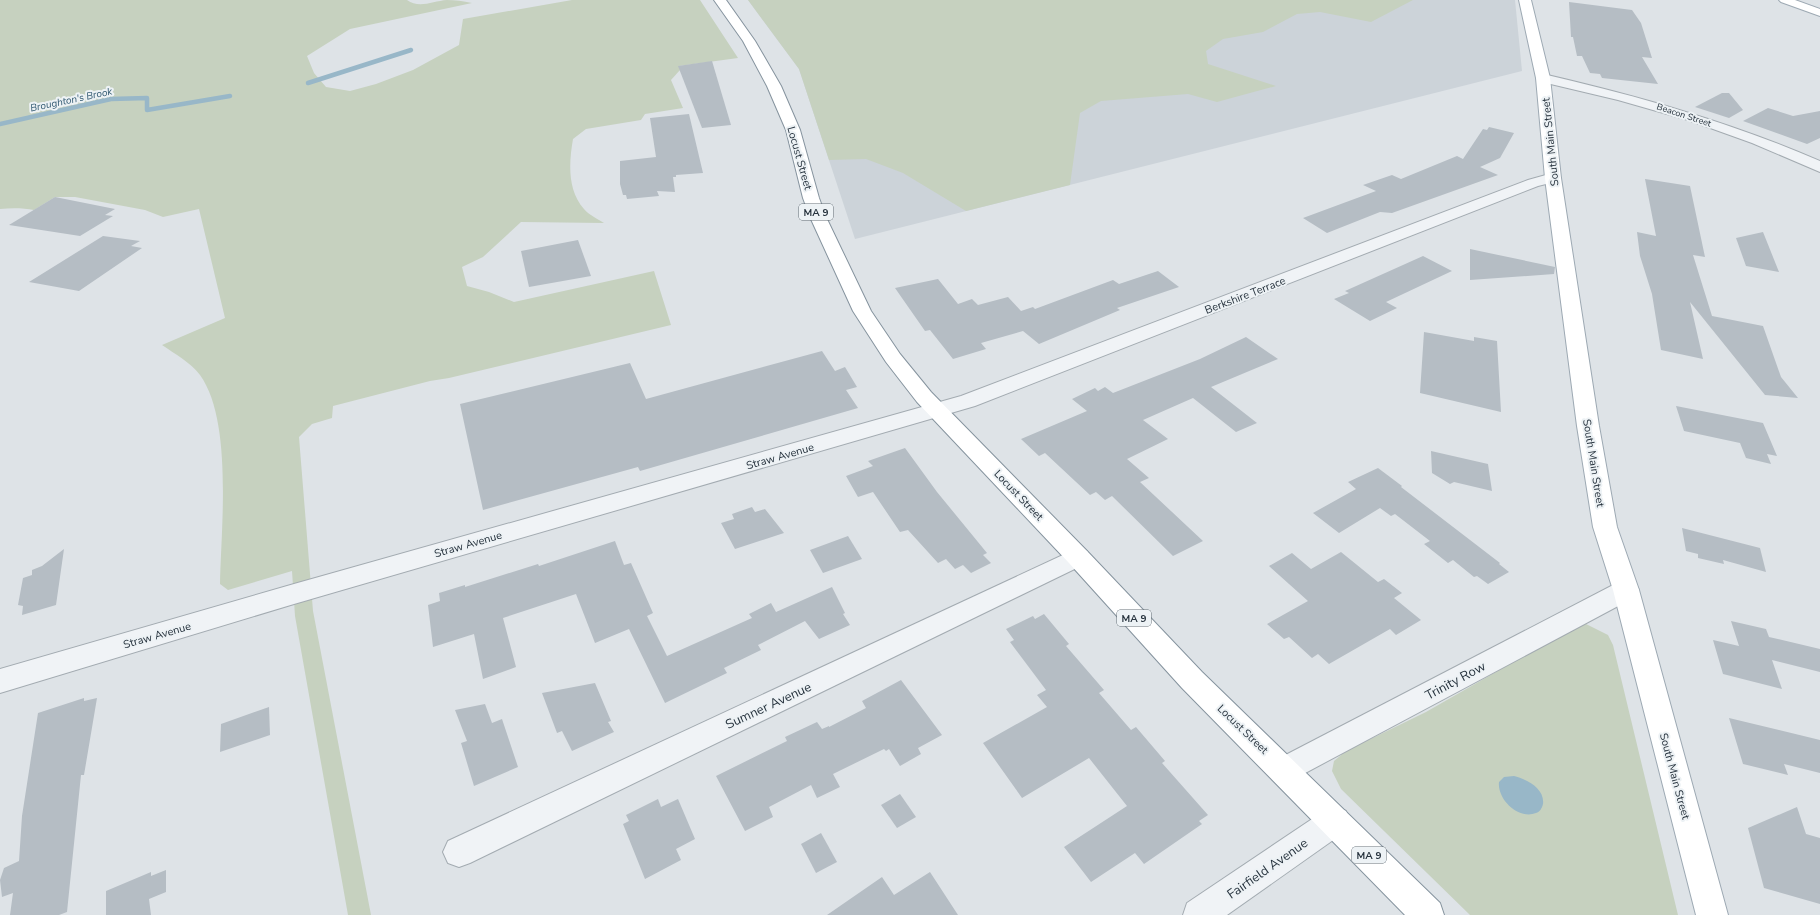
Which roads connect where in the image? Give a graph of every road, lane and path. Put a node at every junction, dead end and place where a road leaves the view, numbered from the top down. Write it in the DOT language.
graph roads {
  1 [pos="720,0"];
  2 [pos="1525,0"];
  3 [pos="1784,0"];
  4 [pos="1820,13"];
  5 [pos="1543,78"];
  6 [pos="1816,163"];
  7 [pos="1553,178"];
  8 [pos="938,411"];
  9 [pos="1078,557"];
  10 [pos="1626,590"];
  11 [pos="0,681"];
  12 [pos="1284,770"];
  13 [pos="1335,821"];
  14 [pos="459,852"];
  15 [pos="1199,915"];
  16 [pos="1428,915"];
  17 [pos="1712,915"];
  1 -- 8 [label="main road, Locust Street / MA 9"];
  2 -- 5 [label="main road, South Main Street"];
  3 -- 4 [label="main road"];
  5 -- 6 [label="street, Beacon Street"];
  5 -- 7 [label="main road, South Main Street"];
  7 -- 8 [label="street, Berkshire Terrace"];
  7 -- 10 [label="main road, South Main Street"];
  8 -- 9 [label="main road, Locust Street / MA 9"];
  8 -- 11 [label="street, Straw Avenue"];
  9 -- 12 [label="main road, Locust Street / MA 9"];
  9 -- 14 [label="street, Sumner Avenue"];
  10 -- 12 [label="street, Trinity Row"];
  10 -- 17 [label="main road, South Main Street"];
  12 -- 13 [label="main road, Locust Street / MA 9"];
  13 -- 15 [label="street, Fairfield Avenue"];
  13 -- 16 [label="main road, Locust Street / MA 9"];
}
